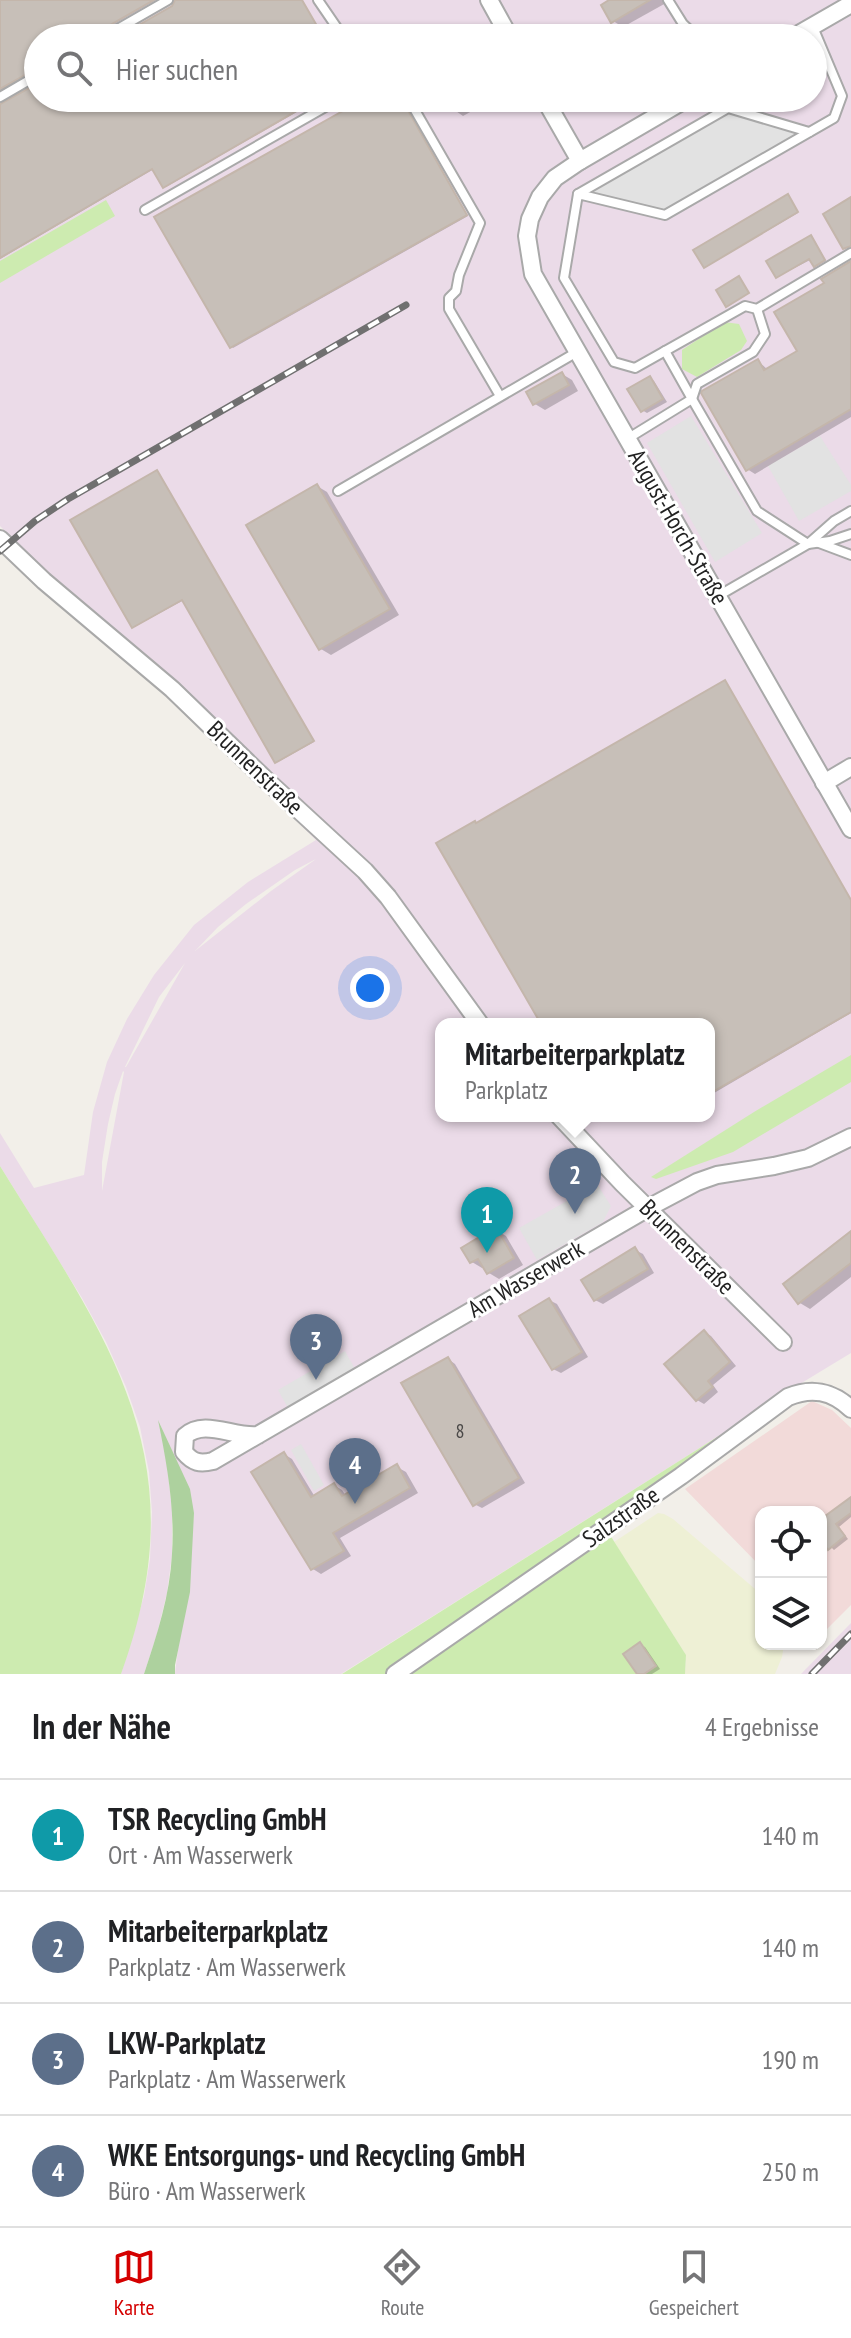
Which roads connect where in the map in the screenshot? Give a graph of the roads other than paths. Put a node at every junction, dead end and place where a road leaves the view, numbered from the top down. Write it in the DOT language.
graph roads {
  1 [pos="168,0"];
  2 [pos="318,0"];
  3 [pos="668,0"];
  4 [pos="490,1"];
  5 [pos="851,4"];
  6 [pos="126,24"];
  7 [pos="334,24"];
  8 [pos="502,24"];
  9 [pos="683,24"];
  10 [pos="816,24"];
  11 [pos="827,60"];
  12 [pos="24,83"];
  13 [pos="0,97"];
  14 [pos="316,112"];
  15 [pos="416,112"];
  16 [pos="552,112"];
  17 [pos="664,112"];
  18 [pos="721,112"];
  19 [pos="742,112"];
  20 [pos="809,132"];
  21 [pos="580,161"];
  22 [pos="578,194"];
  23 [pos="145,210"];
  24 [pos="851,253"];
  25 [pos="757,309"];
  26 [pos="665,351"];
  27 [pos="577,352"];
  28 [pos="500,396"];
  29 [pos="692,399"];
  30 [pos="627,439"];
  31 [pos="338,491"];
  32 [pos="851,511"];
  33 [pos="834,521"];
  34 [pos="851,534"];
  35 [pos="0,539"];
  36 [pos="830,541"];
  37 [pos="818,543"];
  38 [pos="808,544"];
  39 [pos="851,555"];
  40 [pos="717,597"];
  41 [pos="851,767"];
  42 [pos="824,783"];
  43 [pos="851,829"];
  44 [pos="476,1018"];
  45 [pos="565,1122"];
  46 [pos="851,1137"];
  47 [pos="648,1208"];
  48 [pos="783,1342"];
  49 [pos="851,1409"];
  50 [pos="258,1435"];
  51 [pos="395,1674"];
  1 -- 6 [label="lane"];
  2 -- 7 [label="lane"];
  3 -- 9 [label="lane"];
  4 -- 8 [label="street"];
  5 -- 10 [label="street"];
  11 -- 20 [label="lane"];
  12 -- 13 [label="lane"];
  14 -- 23 [label="lane"];
  15 -- 28 [label="lane"];
  16 -- 21 [label="street"];
  17 -- 21 [label="street"];
  18 -- 22 [label="lane"];
  19 -- 20 [label="lane"];
  20 -- 22 [label="lane"];
  21 -- 27 [label="street, August-Horch-Straße"];
  22 -- 26 [label="lane"];
  24 -- 25 [label="lane"];
  25 -- 26 [label="lane"];
  25 -- 29 [label="lane"];
  26 -- 29 [label="lane"];
  27 -- 28 [label="lane"];
  27 -- 30 [label="street, August-Horch-Straße"];
  28 -- 31 [label="lane"];
  29 -- 30 [label="lane"];
  29 -- 38 [label="lane"];
  30 -- 40 [label="street, August-Horch-Straße"];
  32 -- 33 [label="lane"];
  33 -- 36 [label="lane"];
  33 -- 38 [label="lane"];
  34 -- 36 [label="lane"];
  35 -- 44 [label="street, Brunnenstraße"];
  36 -- 37 [label="lane"];
  37 -- 38 [label="lane"];
  37 -- 39 [label="lane"];
  38 -- 40 [label="lane"];
  40 -- 42 [label="street, August-Horch-Straße"];
  41 -- 42 [label="street"];
  42 -- 43 [label="street, August-Horch-Straße"];
  45 -- 47 [label="street, Brunnenstraße"];
  46 -- 47 [label="street, Am Wasserwerk"];
  47 -- 48 [label="street, Brunnenstraße"];
  47 -- 50 [label="street, Am Wasserwerk"];
  49 -- 51 [label="street, Salzstraße"];
}
